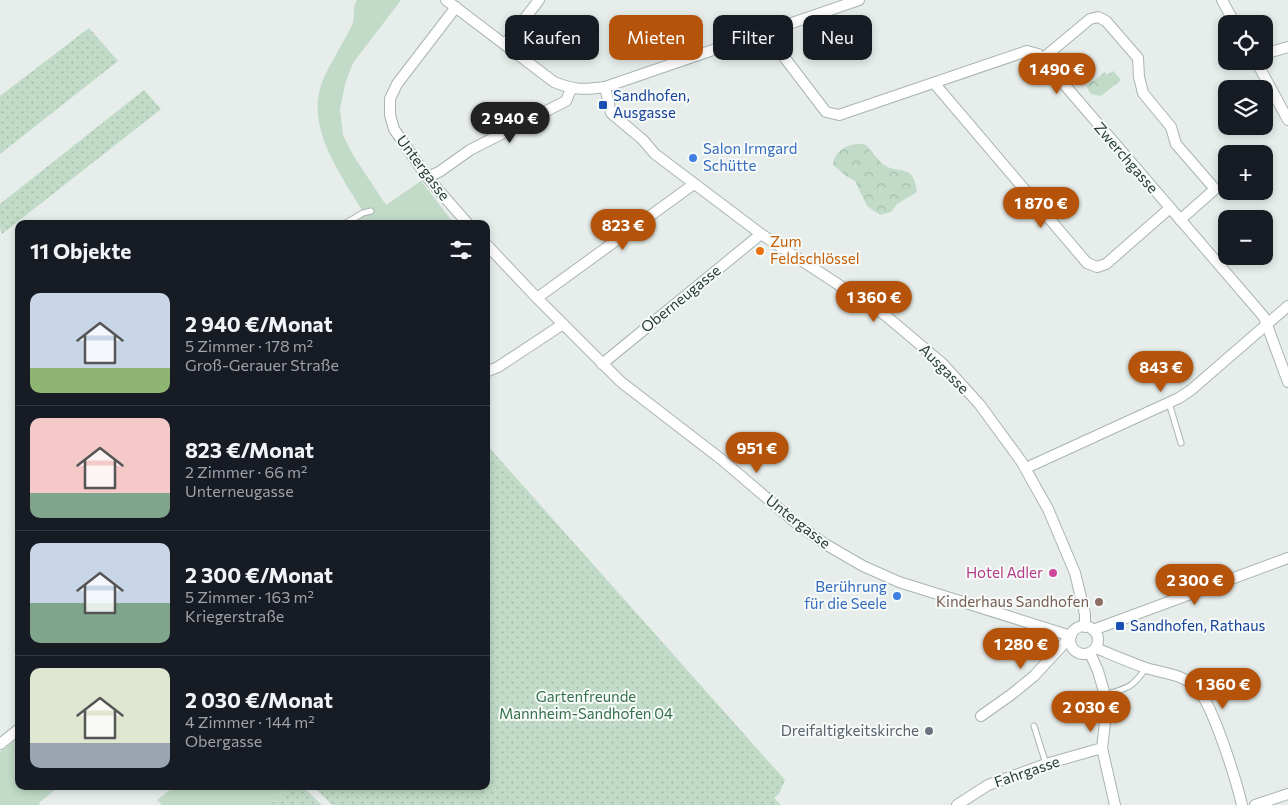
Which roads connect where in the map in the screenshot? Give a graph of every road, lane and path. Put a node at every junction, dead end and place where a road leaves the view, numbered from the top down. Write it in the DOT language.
graph roads {
  1 [pos="446,0"];
  2 [pos="539,0"];
  3 [pos="859,0"];
  4 [pos="1222,0"];
  5 [pos="456,7"];
  6 [pos="1230,15"];
  7 [pos="793,22"];
  8 [pos="504,44"];
  9 [pos="1288,47"];
  10 [pos="713,50"];
  11 [pos="1273,51"];
  12 [pos="1042,59"];
  13 [pos="786,60"];
  14 [pos="1261,70"];
  15 [pos="934,83"];
  16 [pos="605,87"];
  17 [pos="571,89"];
  18 [pos="1288,120"];
  19 [pos="427,177"];
  20 [pos="694,184"];
  21 [pos="1170,208"];
  22 [pos="371,211"];
  23 [pos="351,220"];
  24 [pos="465,220"];
  25 [pos="1180,220"];
  26 [pos="761,234"];
  27 [pos="490,248"];
  28 [pos="537,298"];
  29 [pos="1288,306"];
  30 [pos="563,324"];
  31 [pos="1268,324"];
  32 [pos="602,364"];
  33 [pos="490,370"];
  34 [pos="1288,382"];
  35 [pos="1169,402"];
  36 [pos="1181,443"];
  37 [pos="1026,468"];
  38 [pos="1288,558"];
  39 [pos="1089,628"];
  40 [pos="1070,636"];
  41 [pos="1093,651"];
  42 [pos="1146,668"];
  43 [pos="1105,695"];
  44 [pos="981,716"];
  45 [pos="1034,726"];
  46 [pos="15,732"];
  47 [pos="0,744"];
  48 [pos="1102,748"];
  49 [pos="1046,764"];
  50 [pos="1288,794"];
  51 [pos="957,805"];
  52 [pos="1115,805"];
  53 [pos="1242,805"];
  54 [pos="1255,805"];
  1 -- 5 [label="street"];
  2 -- 8 [label="street"];
  3 -- 7 [label="street"];
  4 -- 6 [label="street"];
  5 -- 8 [label="street"];
  5 -- 19 [label="street, Untergasse"];
  8 -- 17 [label="street"];
  9 -- 11 [label="street"];
  10 -- 16 [label="street"];
  12 -- 15 [label="street"];
  12 -- 21 [label="street, Zwerchgasse"];
  12 -- 25 [label="street"];
  13 -- 15 [label="street"];
  14 -- 18 [label="street"];
  15 -- 21 [label="street"];
  16 -- 17 [label="street"];
  16 -- 20 [label="street, Ausgasse"];
  17 -- 19 [label="street"];
  19 -- 24 [label="street, Untergasse"];
  20 -- 26 [label="street, Ausgasse"];
  20 -- 28 [label="street"];
  21 -- 25 [label="street, Zwerchgasse"];
  22 -- 23 [label="lane"];
  25 -- 31 [label="street, Zwerchgasse"];
  26 -- 32 [label="street, Oberneugasse"];
  26 -- 37 [label="street, Ausgasse"];
  27 -- 28 [label="street, Untergasse"];
  28 -- 30 [label="street, Untergasse"];
  29 -- 31 [label="street"];
  30 -- 32 [label="street, Untergasse"];
  30 -- 33 [label="street"];
  31 -- 34 [label="street, Zwerchgasse"];
  31 -- 35 [label="street"];
  32 -- 40 [label="street, Untergasse"];
  35 -- 36 [label="lane"];
  35 -- 37 [label="street"];
  37 -- 39 [label="street, Ausgasse"];
  38 -- 39 [label="street"];
  39 -- 40 [label="street"];
  39 -- 41 [label="street"];
  40 -- 41 [label="street"];
  40 -- 44 [label="street"];
  41 -- 42 [label="street"];
  41 -- 43 [label="street"];
  42 -- 43 [label="lane"];
  42 -- 53 [label="street"];
  43 -- 48 [label="street"];
  45 -- 49 [label="lane"];
  46 -- 47 [label="street"];
  48 -- 49 [label="street, Fahrgasse"];
  48 -- 52 [label="street"];
  49 -- 51 [label="street, Fahrgasse"];
  50 -- 54 [label="street"];
}
